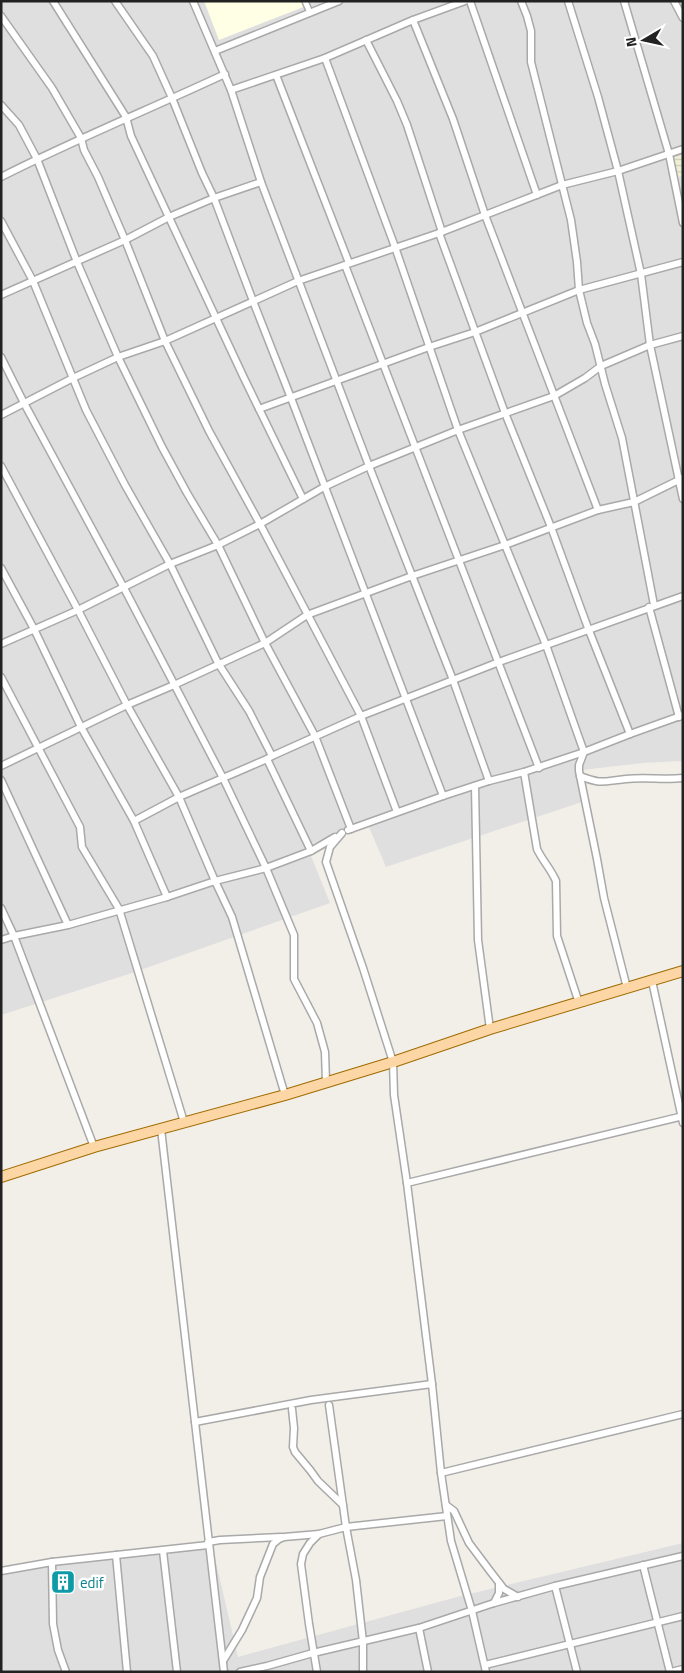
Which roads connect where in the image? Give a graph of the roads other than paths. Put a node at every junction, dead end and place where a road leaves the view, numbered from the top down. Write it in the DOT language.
graph roads {
  1 [pos="53,1"];
  2 [pos="115,1"];
  3 [pos="193,1"];
  4 [pos="305,1"];
  5 [pos="339,1"];
  6 [pos="465,1"];
  7 [pos="470,1"];
  8 [pos="521,1"];
  9 [pos="568,1"];
  10 [pos="624,1"];
  11 [pos="674,1"];
  12 [pos="310,13"];
  13 [pos="1,16"];
  14 [pos="683,18"];
  15 [pos="413,20"];
  16 [pos="366,40"];
  17 [pos="215,52"];
  18 [pos="325,58"];
  19 [pos="225,74"];
  20 [pos="276,75"];
  21 [pos="232,90"];
  22 [pos="172,98"];
  23 [pos="1,105"];
  24 [pos="126,117"];
  25 [pos="81,138"];
  26 [pos="683,150"];
  27 [pos="669,154"];
  28 [pos="37,159"];
  29 [pos="618,170"];
  30 [pos="1,177"];
  31 [pos="261,182"];
  32 [pos="562,185"];
  33 [pos="537,195"];
  34 [pos="214,198"];
  35 [pos="485,215"];
  36 [pos="170,216"];
  37 [pos="1,221"];
  38 [pos="683,223"];
  39 [pos="440,232"];
  40 [pos="125,240"];
  41 [pos="395,247"];
  42 [pos="77,262"];
  43 [pos="683,262"];
  44 [pos="347,264"];
  45 [pos="641,274"];
  46 [pos="33,281"];
  47 [pos="298,281"];
  48 [pos="579,290"];
  49 [pos="1,294"];
  50 [pos="252,301"];
  51 [pos="521,313"];
  52 [pos="216,317"];
  53 [pos="475,332"];
  54 [pos="683,336"];
  55 [pos="165,341"];
  56 [pos="650,345"];
  57 [pos="429,347"];
  58 [pos="1,356"];
  59 [pos="118,357"];
  60 [pos="383,364"];
  61 [pos="601,366"];
  62 [pos="73,378"];
  63 [pos="337,380"];
  64 [pos="554,396"];
  65 [pos="291,398"];
  66 [pos="24,403"];
  67 [pos="259,409"];
  68 [pos="505,413"];
  69 [pos="1,415"];
  70 [pos="458,430"];
  71 [pos="416,447"];
  72 [pos="1,466"];
  73 [pos="369,466"];
  74 [pos="681,479"];
  75 [pos="324,487"];
  76 [pos="303,499"];
  77 [pos="683,499"];
  78 [pos="634,502"];
  79 [pos="598,510"];
  80 [pos="260,524"];
  81 [pos="551,527"];
  82 [pos="218,544"];
  83 [pos="505,545"];
  84 [pos="459,559"];
  85 [pos="170,564"];
  86 [pos="1,568"];
  87 [pos="412,576"];
  88 [pos="124,588"];
  89 [pos="366,594"];
  90 [pos="683,596"];
  91 [pos="651,606"];
  92 [pos="78,610"];
  93 [pos="308,615"];
  94 [pos="588,628"];
  95 [pos="34,629"];
  96 [pos="265,643"];
  97 [pos="1,644"];
  98 [pos="546,645"];
  99 [pos="498,662"];
  100 [pos="218,664"];
  101 [pos="1,677"];
  102 [pos="453,680"];
  103 [pos="174,685"];
  104 [pos="406,699"];
  105 [pos="126,705"];
  106 [pos="361,716"];
  107 [pos="681,716"];
  108 [pos="81,727"];
  109 [pos="630,734"];
  110 [pos="315,736"];
  111 [pos="38,748"];
  112 [pos="584,752"];
  113 [pos="270,757"];
  114 [pos="1,766"];
  115 [pos="539,768"];
  116 [pos="524,772"];
  117 [pos="580,776"];
  118 [pos="223,778"];
  119 [pos="683,778"];
  120 [pos="1,780"];
  121 [pos="489,781"];
  122 [pos="475,786"];
  123 [pos="443,796"];
  124 [pos="179,798"];
  125 [pos="397,812"];
  126 [pos="134,821"];
  127 [pos="351,829"];
  128 [pos="342,833"];
  129 [pos="312,851"];
  130 [pos="266,868"];
  131 [pos="214,881"];
  132 [pos="167,897"];
  133 [pos="1,908"];
  134 [pos="119,909"];
  135 [pos="68,924"];
  136 [pos="14,936"];
  137 [pos="1,940"];
  138 [pos="683,971"];
  139 [pos="652,981"];
  140 [pos="627,988"];
  141 [pos="579,1003"];
  142 [pos="490,1029"];
  143 [pos="393,1062"];
  144 [pos="326,1082"];
  145 [pos="285,1095"];
  146 [pos="682,1116"];
  147 [pos="184,1122"];
  148 [pos="683,1123"];
  149 [pos="161,1129"];
  150 [pos="94,1147"];
  151 [pos="1,1177"];
  152 [pos="407,1184"];
  153 [pos="432,1384"];
  154 [pos="329,1405"];
  155 [pos="292,1409"];
  156 [pos="683,1414"];
  157 [pos="195,1422"];
  158 [pos="441,1473"];
  159 [pos="343,1505"];
  160 [pos="446,1505"];
  161 [pos="447,1516"];
  162 [pos="346,1527"];
  163 [pos="319,1534"];
  164 [pos="284,1537"];
  165 [pos="208,1544"];
  166 [pos="163,1550"];
  167 [pos="116,1555"];
  168 [pos="683,1556"];
  169 [pos="52,1562"];
  170 [pos="643,1564"];
  171 [pos="1,1571"];
  172 [pos="499,1582"];
  173 [pos="556,1586"];
  174 [pos="518,1597"];
  175 [pos="494,1603"];
  176 [pos="472,1611"];
  177 [pos="683,1616"];
  178 [pos="657,1623"];
  179 [pos="419,1628"];
  180 [pos="363,1642"];
  181 [pos="570,1644"];
  182 [pos="313,1653"];
  183 [pos="223,1661"];
  184 [pos="268,1669"];
  185 [pos="485,1669"];
  186 [pos="683,1669"];
  187 [pos="66,1672"];
  188 [pos="127,1672"];
  189 [pos="177,1672"];
  190 [pos="224,1672"];
  191 [pos="240,1672"];
  192 [pos="317,1672"];
  193 [pos="363,1672"];
  194 [pos="428,1672"];
  195 [pos="577,1672"];
  196 [pos="670,1672"];
  1 -- 24 [label="street"];
  2 -- 22 [label="street"];
  3 -- 17 [label="street"];
  4 -- 12 [label="street"];
  5 -- 12 [label="street"];
  6 -- 15 [label="street"];
  7 -- 33 [label="street"];
  8 -- 32 [label="street"];
  9 -- 29 [label="street"];
  10 -- 27 [label="street"];
  11 -- 14 [label="street"];
  12 -- 17 [label="street"];
  13 -- 25 [label="street"];
  15 -- 16 [label="street"];
  15 -- 35 [label="street"];
  16 -- 18 [label="street"];
  16 -- 39 [label="street"];
  17 -- 19 [label="street"];
  18 -- 20 [label="street"];
  18 -- 41 [label="street"];
  19 -- 21 [label="street"];
  19 -- 22 [label="street"];
  20 -- 21 [label="street"];
  20 -- 44 [label="street"];
  21 -- 31 [label="street"];
  22 -- 24 [label="street"];
  22 -- 34 [label="street"];
  23 -- 28 [label="street"];
  24 -- 25 [label="street"];
  24 -- 36 [label="street"];
  25 -- 28 [label="street"];
  25 -- 40 [label="street"];
  26 -- 27 [label="street"];
  27 -- 29 [label="street"];
  27 -- 38 [label="street"];
  28 -- 30 [label="street"];
  28 -- 42 [label="street"];
  29 -- 32 [label="street"];
  29 -- 45 [label="street"];
  31 -- 34 [label="street"];
  31 -- 47 [label="street"];
  32 -- 33 [label="street"];
  32 -- 48 [label="street"];
  33 -- 35 [label="street"];
  34 -- 36 [label="street"];
  34 -- 50 [label="street"];
  35 -- 39 [label="street"];
  35 -- 51 [label="street"];
  36 -- 40 [label="street"];
  36 -- 52 [label="street"];
  37 -- 46 [label="street"];
  39 -- 41 [label="street"];
  39 -- 53 [label="street"];
  40 -- 42 [label="street"];
  40 -- 55 [label="street"];
  41 -- 44 [label="street"];
  41 -- 57 [label="street"];
  42 -- 46 [label="street"];
  42 -- 59 [label="street"];
  43 -- 45 [label="street"];
  44 -- 47 [label="street"];
  44 -- 60 [label="street"];
  45 -- 48 [label="street"];
  45 -- 56 [label="street"];
  46 -- 49 [label="street"];
  46 -- 62 [label="street"];
  47 -- 50 [label="street"];
  47 -- 63 [label="street"];
  48 -- 51 [label="street"];
  48 -- 61 [label="street"];
  50 -- 52 [label="street"];
  50 -- 65 [label="street"];
  51 -- 53 [label="street"];
  51 -- 64 [label="street"];
  52 -- 55 [label="street"];
  52 -- 67 [label="street"];
  53 -- 57 [label="street"];
  53 -- 68 [label="street"];
  54 -- 56 [label="street"];
  55 -- 59 [label="street"];
  55 -- 80 [label="street"];
  56 -- 61 [label="street"];
  56 -- 74 [label="street"];
  57 -- 60 [label="street"];
  57 -- 70 [label="street"];
  58 -- 66 [label="street"];
  59 -- 62 [label="street"];
  59 -- 82 [label="street"];
  60 -- 63 [label="street"];
  60 -- 71 [label="street"];
  61 -- 64 [label="street"];
  61 -- 78 [label="street"];
  62 -- 66 [label="street"];
  62 -- 85 [label="street"];
  63 -- 65 [label="street"];
  63 -- 73 [label="street"];
  64 -- 68 [label="street"];
  64 -- 79 [label="street"];
  65 -- 67 [label="street"];
  65 -- 75 [label="street"];
  66 -- 69 [label="street"];
  66 -- 88 [label="street"];
  67 -- 76 [label="street"];
  68 -- 70 [label="street"];
  68 -- 81 [label="street"];
  70 -- 71 [label="street"];
  70 -- 83 [label="street"];
  71 -- 73 [label="street"];
  71 -- 84 [label="street"];
  72 -- 92 [label="street"];
  73 -- 75 [label="street"];
  73 -- 87 [label="street"];
  74 -- 77 [label="street"];
  74 -- 78 [label="street"];
  75 -- 76 [label="street"];
  75 -- 89 [label="street"];
  76 -- 80 [label="street"];
  78 -- 79 [label="street"];
  78 -- 91 [label="street"];
  79 -- 81 [label="street"];
  80 -- 82 [label="street"];
  80 -- 93 [label="street"];
  81 -- 83 [label="street"];
  81 -- 94 [label="street"];
  82 -- 85 [label="street"];
  82 -- 96 [label="street"];
  83 -- 84 [label="street"];
  83 -- 98 [label="street"];
  84 -- 87 [label="street"];
  84 -- 99 [label="street"];
  85 -- 88 [label="street"];
  85 -- 100 [label="street"];
  86 -- 95 [label="street"];
  87 -- 89 [label="street"];
  87 -- 102 [label="street"];
  88 -- 92 [label="street"];
  88 -- 103 [label="street"];
  89 -- 93 [label="street"];
  89 -- 104 [label="street"];
  90 -- 91 [label="street"];
  91 -- 94 [label="street"];
  91 -- 107 [label="street"];
  92 -- 95 [label="street"];
  92 -- 105 [label="street"];
  93 -- 96 [label="street"];
  93 -- 106 [label="street"];
  94 -- 98 [label="street"];
  94 -- 109 [label="street"];
  95 -- 97 [label="street"];
  95 -- 108 [label="street"];
  96 -- 100 [label="street"];
  96 -- 110 [label="street"];
  98 -- 99 [label="street"];
  98 -- 112 [label="street"];
  99 -- 102 [label="street"];
  99 -- 115 [label="street"];
  100 -- 103 [label="street"];
  100 -- 113 [label="street"];
  101 -- 111 [label="street"];
  102 -- 104 [label="street"];
  102 -- 121 [label="street"];
  103 -- 105 [label="street"];
  103 -- 118 [label="street"];
  104 -- 106 [label="street"];
  104 -- 123 [label="street"];
  105 -- 108 [label="street"];
  105 -- 124 [label="street"];
  106 -- 110 [label="street"];
  106 -- 125 [label="street"];
  107 -- 109 [label="street"];
  108 -- 111 [label="street"];
  108 -- 126 [label="street"];
  109 -- 112 [label="street"];
  110 -- 113 [label="street"];
  110 -- 127 [label="street"];
  111 -- 114 [label="street"];
  111 -- 134 [label="street"];
  112 -- 115 [label="street"];
  112 -- 117 [label="street"];
  113 -- 118 [label="street"];
  113 -- 129 [label="street"];
  115 -- 116 [label="street"];
  116 -- 121 [label="street"];
  116 -- 141 [label="street"];
  117 -- 119 [label="street"];
  117 -- 140 [label="street"];
  118 -- 124 [label="street"];
  118 -- 130 [label="street"];
  120 -- 135 [label="street"];
  121 -- 122 [label="street"];
  122 -- 123 [label="street"];
  122 -- 142 [label="street"];
  123 -- 125 [label="street"];
  124 -- 126 [label="street"];
  124 -- 131 [label="street"];
  125 -- 127 [label="street"];
  126 -- 132 [label="street"];
  127 -- 128 [label="street"];
  128 -- 129 [label="street"];
  128 -- 143 [label="street"];
  129 -- 130 [label="street"];
  130 -- 131 [label="street"];
  130 -- 144 [label="street"];
  131 -- 132 [label="street"];
  131 -- 145 [label="street"];
  132 -- 134 [label="street"];
  133 -- 136 [label="street"];
  134 -- 135 [label="street"];
  134 -- 147 [label="street"];
  135 -- 136 [label="street"];
  136 -- 137 [label="street"];
  136 -- 150 [label="street"];
  138 -- 139 [label="main road"];
  139 -- 140 [label="main road"];
  139 -- 146 [label="street"];
  140 -- 141 [label="main road"];
  141 -- 142 [label="main road"];
  142 -- 143 [label="main road"];
  143 -- 144 [label="main road"];
  143 -- 152 [label="street"];
  144 -- 145 [label="main road"];
  145 -- 147 [label="main road"];
  146 -- 148 [label="street"];
  146 -- 152 [label="street"];
  147 -- 149 [label="main road"];
  149 -- 150 [label="main road"];
  149 -- 157 [label="street"];
  150 -- 151 [label="main road"];
  152 -- 153 [label="street"];
  153 -- 157 [label="street"];
  153 -- 158 [label="street"];
  154 -- 159 [label="street"];
  155 -- 159 [label="street"];
  156 -- 158 [label="street"];
  157 -- 165 [label="street"];
  158 -- 160 [label="street"];
  159 -- 162 [label="street"];
  160 -- 161 [label="street"];
  160 -- 172 [label="street"];
  161 -- 162 [label="street"];
  161 -- 176 [label="street"];
  162 -- 163 [label="street"];
  162 -- 180 [label="street"];
  163 -- 164 [label="street"];
  163 -- 182 [label="street"];
  164 -- 165 [label="street"];
  164 -- 183 [label="street"];
  165 -- 166 [label="street"];
  165 -- 183 [label="street"];
  166 -- 167 [label="street"];
  166 -- 189 [label="street"];
  167 -- 169 [label="street"];
  167 -- 188 [label="street"];
  168 -- 170 [label="street"];
  169 -- 171 [label="street"];
  169 -- 187 [label="street"];
  170 -- 173 [label="street"];
  170 -- 178 [label="street"];
  172 -- 174 [label="street"];
  172 -- 175 [label="street"];
  173 -- 174 [label="street"];
  173 -- 181 [label="street"];
  174 -- 175 [label="street"];
  175 -- 176 [label="street"];
  176 -- 179 [label="street"];
  176 -- 185 [label="street"];
  177 -- 178 [label="street"];
  178 -- 181 [label="street"];
  178 -- 196 [label="street"];
  179 -- 180 [label="street"];
  179 -- 194 [label="street"];
  180 -- 182 [label="street"];
  180 -- 193 [label="street"];
  181 -- 185 [label="street"];
  181 -- 195 [label="street"];
  182 -- 184 [label="street"];
  182 -- 192 [label="street"];
  183 -- 190 [label="street"];
  184 -- 191 [label="street"];
  186 -- 196 [label="street"];
}
